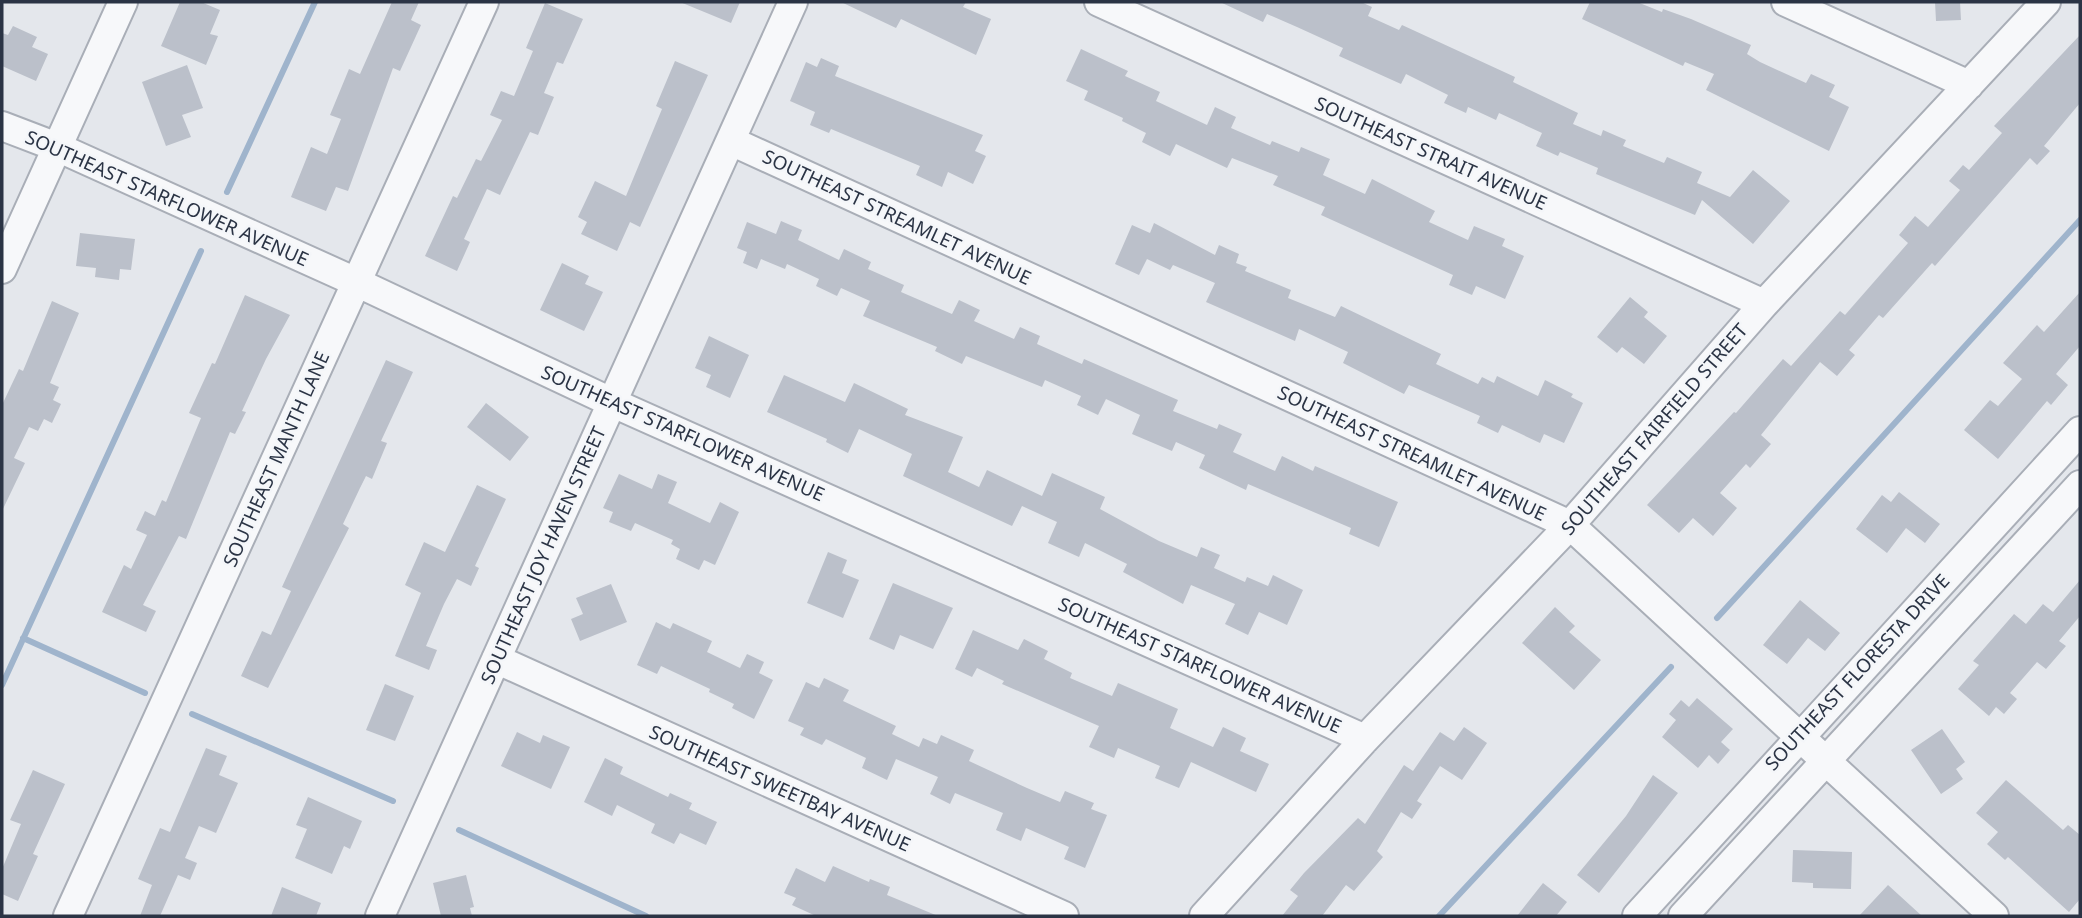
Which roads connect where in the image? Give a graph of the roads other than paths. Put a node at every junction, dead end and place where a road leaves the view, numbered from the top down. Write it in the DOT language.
graph roads {
  1 [pos="123,2"];
  2 [pos="484,2"];
  3 [pos="793,2"];
  4 [pos="1099,2"];
  5 [pos="1786,2"];
  6 [pos="2046,2"];
  7 [pos="1969,85"];
  8 [pos="2,126"];
  9 [pos="731,141"];
  10 [pos="57,147"];
  11 [pos="2,269"];
  12 [pos="356,282"];
  13 [pos="1764,304"];
  14 [pos="611,402"];
  15 [pos="2080,431"];
  16 [pos="2080,485"];
  17 [pos="1570,526"];
  18 [pos="496,659"];
  19 [pos="1798,736"];
  20 [pos="1365,739"];
  21 [pos="1825,761"];
  22 [pos="68,916"];
  23 [pos="380,916"];
  24 [pos="1064,916"];
  25 [pos="1203,916"];
  26 [pos="1637,916"];
  27 [pos="1683,916"];
  28 [pos="1994,916"];
  1 -- 10 [label="street"];
  2 -- 12 [label="street, SOUTHEAST MANTH LANE"];
  3 -- 9 [label="street, SOUTHEAST JOY HAVEN STREET"];
  4 -- 13 [label="street, SOUTHEAST STRAIT AVENUE"];
  5 -- 7 [label="street"];
  6 -- 7 [label="street, SOUTHEAST FAIRFIELD STREET"];
  7 -- 13 [label="street, SOUTHEAST FAIRFIELD STREET"];
  8 -- 10 [label="street, SOUTHEAST STARFLOWER AVENUE"];
  9 -- 14 [label="street, SOUTHEAST JOY HAVEN STREET"];
  9 -- 17 [label="street, SOUTHEAST STREAMLET AVENUE"];
  10 -- 11 [label="street"];
  10 -- 12 [label="street, SOUTHEAST STARFLOWER AVENUE"];
  12 -- 14 [label="street, SOUTHEAST STARFLOWER AVENUE"];
  12 -- 22 [label="street, SOUTHEAST MANTH LANE"];
  13 -- 17 [label="street, SOUTHEAST FAIRFIELD STREET"];
  14 -- 18 [label="street, SOUTHEAST JOY HAVEN STREET"];
  14 -- 20 [label="street, SOUTHEAST STARFLOWER AVENUE"];
  15 -- 19 [label="street, SOUTHEAST FLORESTA DRIVE"];
  16 -- 21 [label="street, SOUTHEAST FLORESTA DRIVE"];
  17 -- 19 [label="street, SOUTHEAST STREAMLET AVENUE"];
  17 -- 20 [label="street, SOUTHEAST FAIRFIELD STREET"];
  18 -- 23 [label="street, SOUTHEAST JOY HAVEN STREET"];
  18 -- 24 [label="street, SOUTHEAST SWEETBAY AVENUE"];
  19 -- 21 [label="street, SOUTHEAST STREAMLET AVENUE"];
  19 -- 26 [label="street, SOUTHEAST FLORESTA DRIVE"];
  20 -- 25 [label="street, SOUTHEAST FAIRFIELD STREET"];
  21 -- 27 [label="street, SOUTHEAST FLORESTA DRIVE"];
  21 -- 28 [label="street, SOUTHEAST STREAMLET AVENUE"];
}
